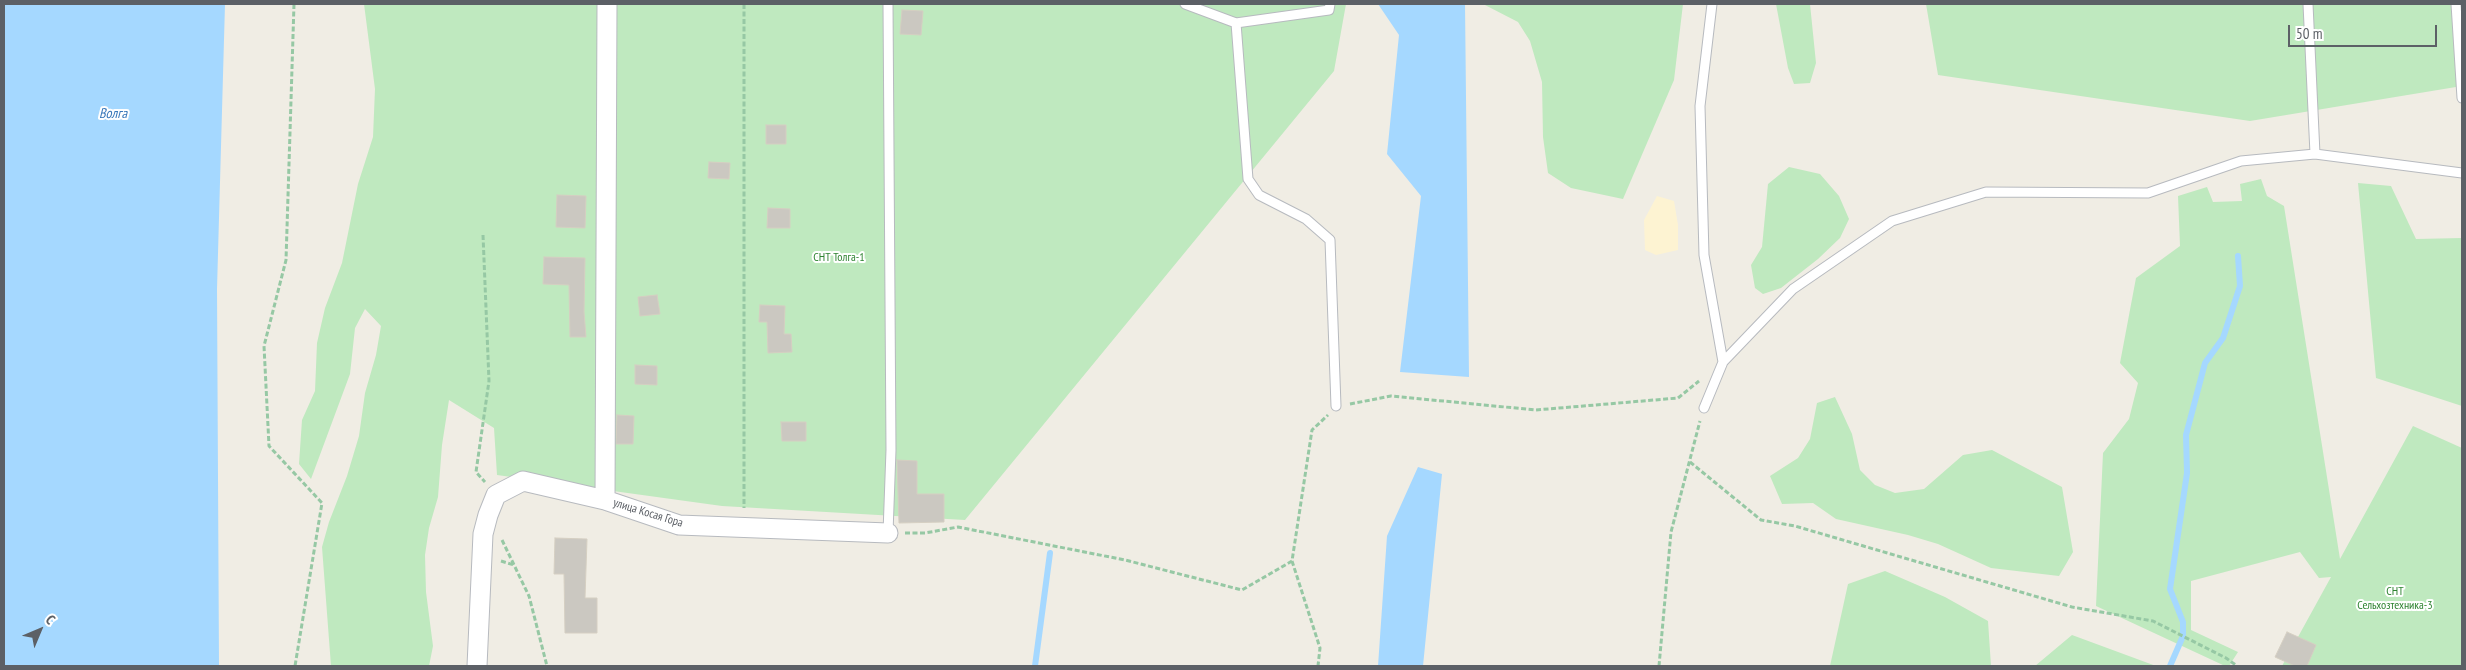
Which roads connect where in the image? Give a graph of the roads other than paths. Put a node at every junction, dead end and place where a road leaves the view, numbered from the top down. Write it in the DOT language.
graph roads {
  1 [pos="607,4"];
  2 [pos="888,4"];
  3 [pos="1185,4"];
  4 [pos="1330,4"];
  5 [pos="1712,4"];
  6 [pos="2308,4"];
  7 [pos="2456,4"];
  8 [pos="1236,22"];
  9 [pos="2462,98"];
  10 [pos="2315,154"];
  11 [pos="2462,173"];
  12 [pos="1723,362"];
  13 [pos="1336,406"];
  14 [pos="1704,408"];
  15 [pos="605,500"];
  16 [pos="888,533"];
  17 [pos="477,666"];
  1 -- 15 [label="street"];
  2 -- 16 [label="lane"];
  3 -- 8 [label="lane"];
  4 -- 8 [label="lane"];
  5 -- 12 [label="lane"];
  6 -- 10 [label="lane"];
  7 -- 9 [label="lane"];
  8 -- 13 [label="lane"];
  10 -- 11 [label="lane"];
  10 -- 12 [label="lane"];
  12 -- 14 [label="lane"];
  15 -- 16 [label="street, улица Косая Гора"];
  15 -- 17 [label="street, улица Косая Гора"];
}
